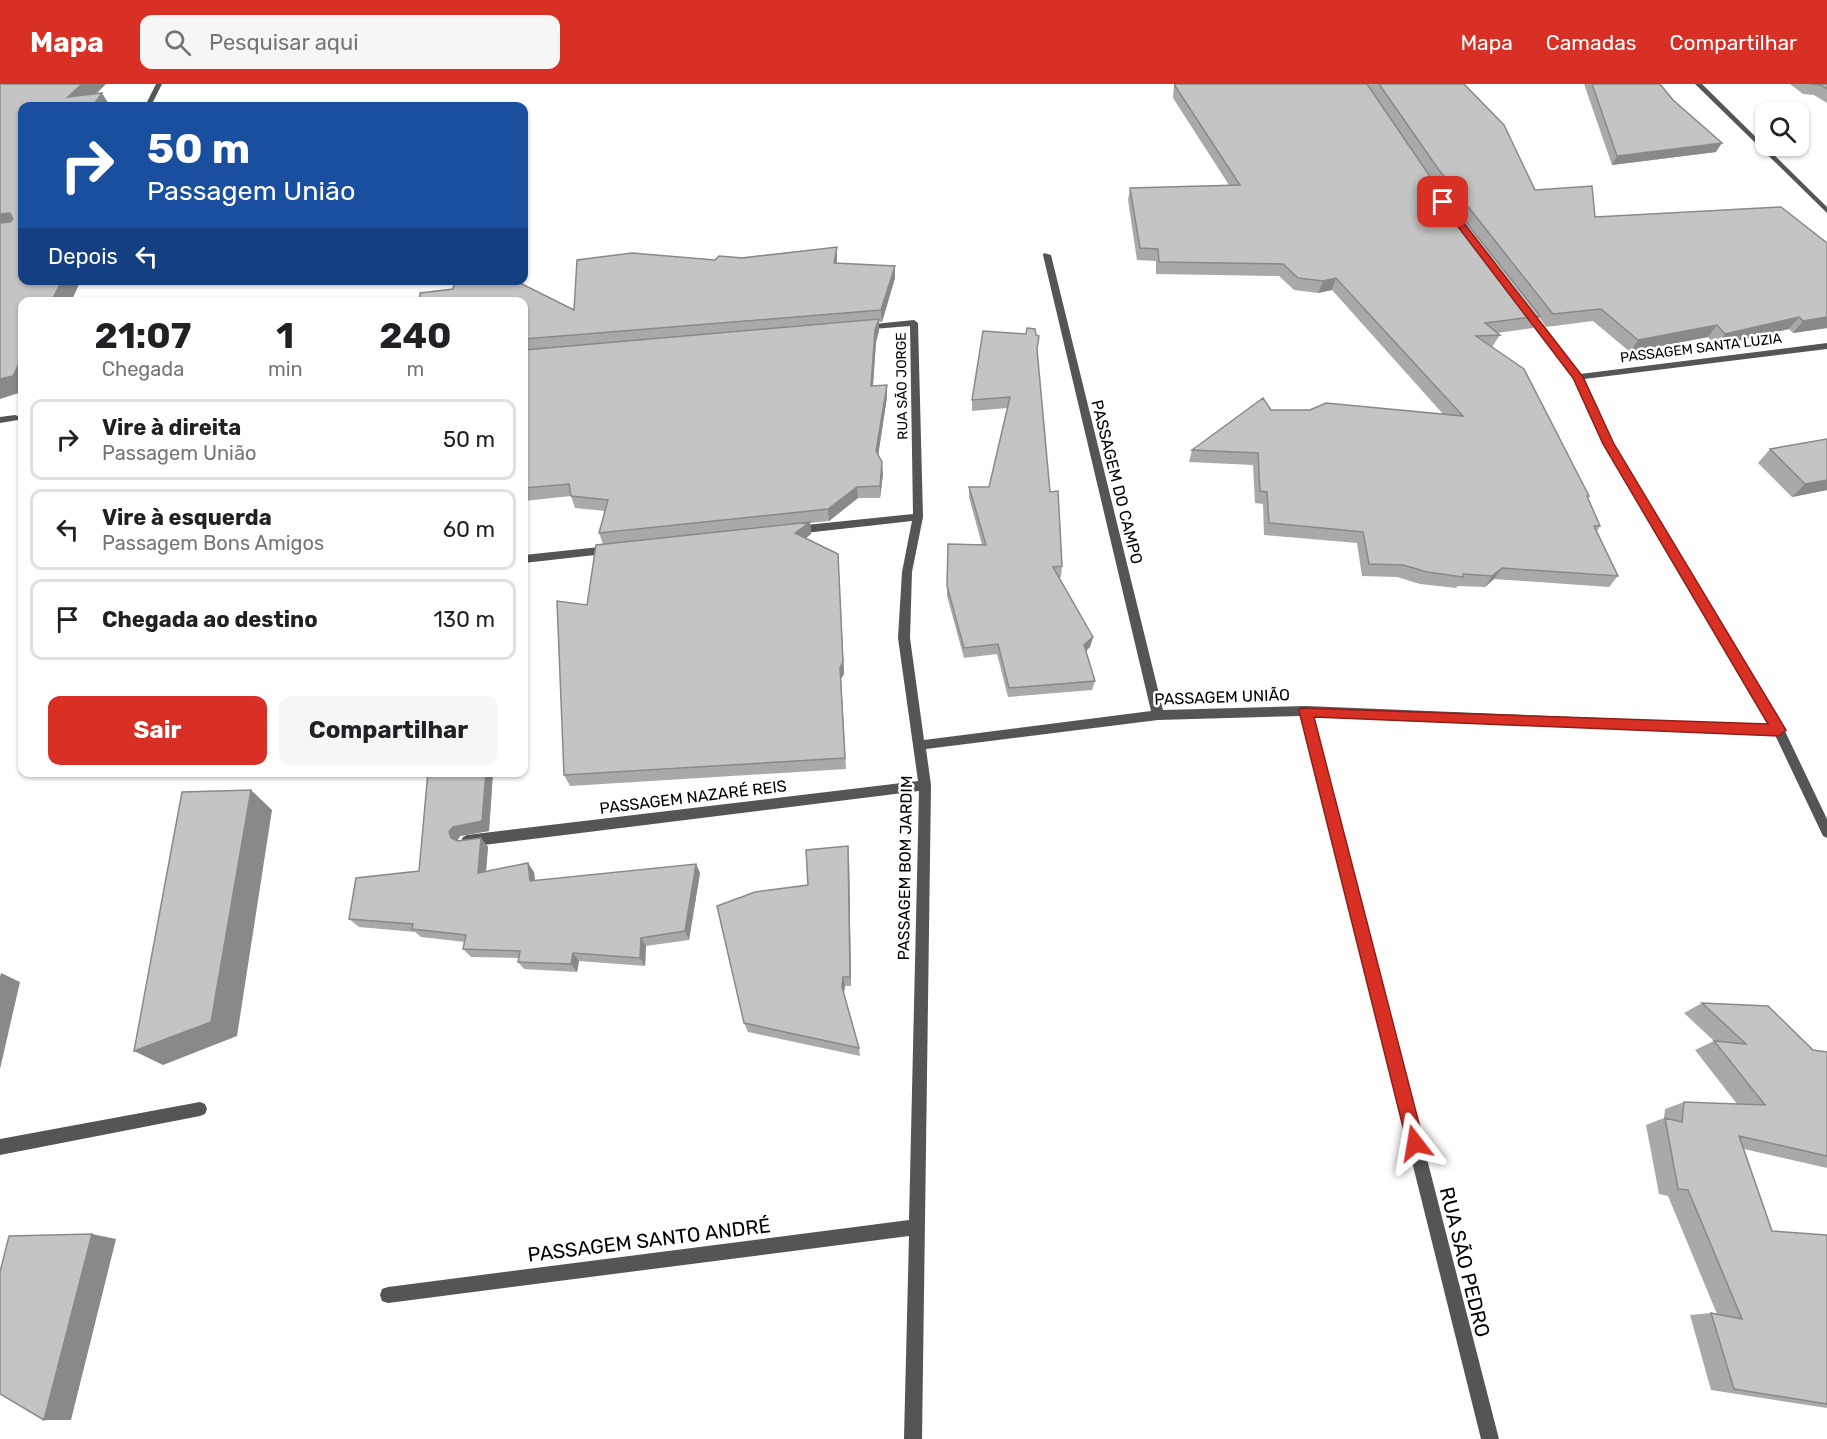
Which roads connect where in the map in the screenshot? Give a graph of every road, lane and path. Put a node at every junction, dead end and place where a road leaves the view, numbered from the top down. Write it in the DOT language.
graph roads {
  1 [pos="159,84"];
  2 [pos="1698,84"];
  3 [pos="150,102"];
  4 [pos="1827,211"];
  5 [pos="1047,255"];
  6 [pos="1521,303"];
  7 [pos="855,328"];
  8 [pos="1827,345"];
  9 [pos="1578,377"];
  10 [pos="15,418"];
  11 [pos="0,420"];
  12 [pos="918,517"];
  13 [pos="790,530"];
  14 [pos="616,549"];
  15 [pos="528,559"];
  16 [pos="1306,711"];
  17 [pos="1158,715"];
  18 [pos="1779,730"];
  19 [pos="920,745"];
  20 [pos="925,786"];
  21 [pos="1827,832"];
  22 [pos="465,842"];
  23 [pos="200,1109"];
  24 [pos="0,1148"];
  25 [pos="916,1227"];
  26 [pos="388,1295"];
  27 [pos="913,1439"];
  28 [pos="1490,1439"];
  1 -- 3 [label="street"];
  2 -- 4 [label="street"];
  5 -- 17 [label="street, PASSAGEM DO CAMPO"];
  6 -- 9 [label="street"];
  7 -- 12 [label="street, RUA SÃO JORGE"];
  8 -- 9 [label="street, PASSAGEM SANTA LUZIA"];
  9 -- 18 [label="street"];
  10 -- 11 [label="street"];
  12 -- 13 [label="street"];
  12 -- 19 [label="street, PASSAGEM BOM JARDIM"];
  14 -- 15 [label="street"];
  16 -- 17 [label="street, PASSAGEM UNIÃO"];
  16 -- 18 [label="street, PASSAGEM UNIÃO"];
  16 -- 28 [label="street, RUA SÃO PEDRO"];
  17 -- 19 [label="street, PASSAGEM UNIÃO"];
  18 -- 21 [label="street"];
  19 -- 20 [label="street, PASSAGEM BOM JARDIM"];
  20 -- 22 [label="street, PASSAGEM NAZARÉ REIS"];
  20 -- 25 [label="street, PASSAGEM BOM JARDIM"];
  23 -- 24 [label="street"];
  25 -- 26 [label="street, PASSAGEM SANTO ANDRÉ"];
  25 -- 27 [label="street, PASSAGEM BOM JARDIM"];
}
